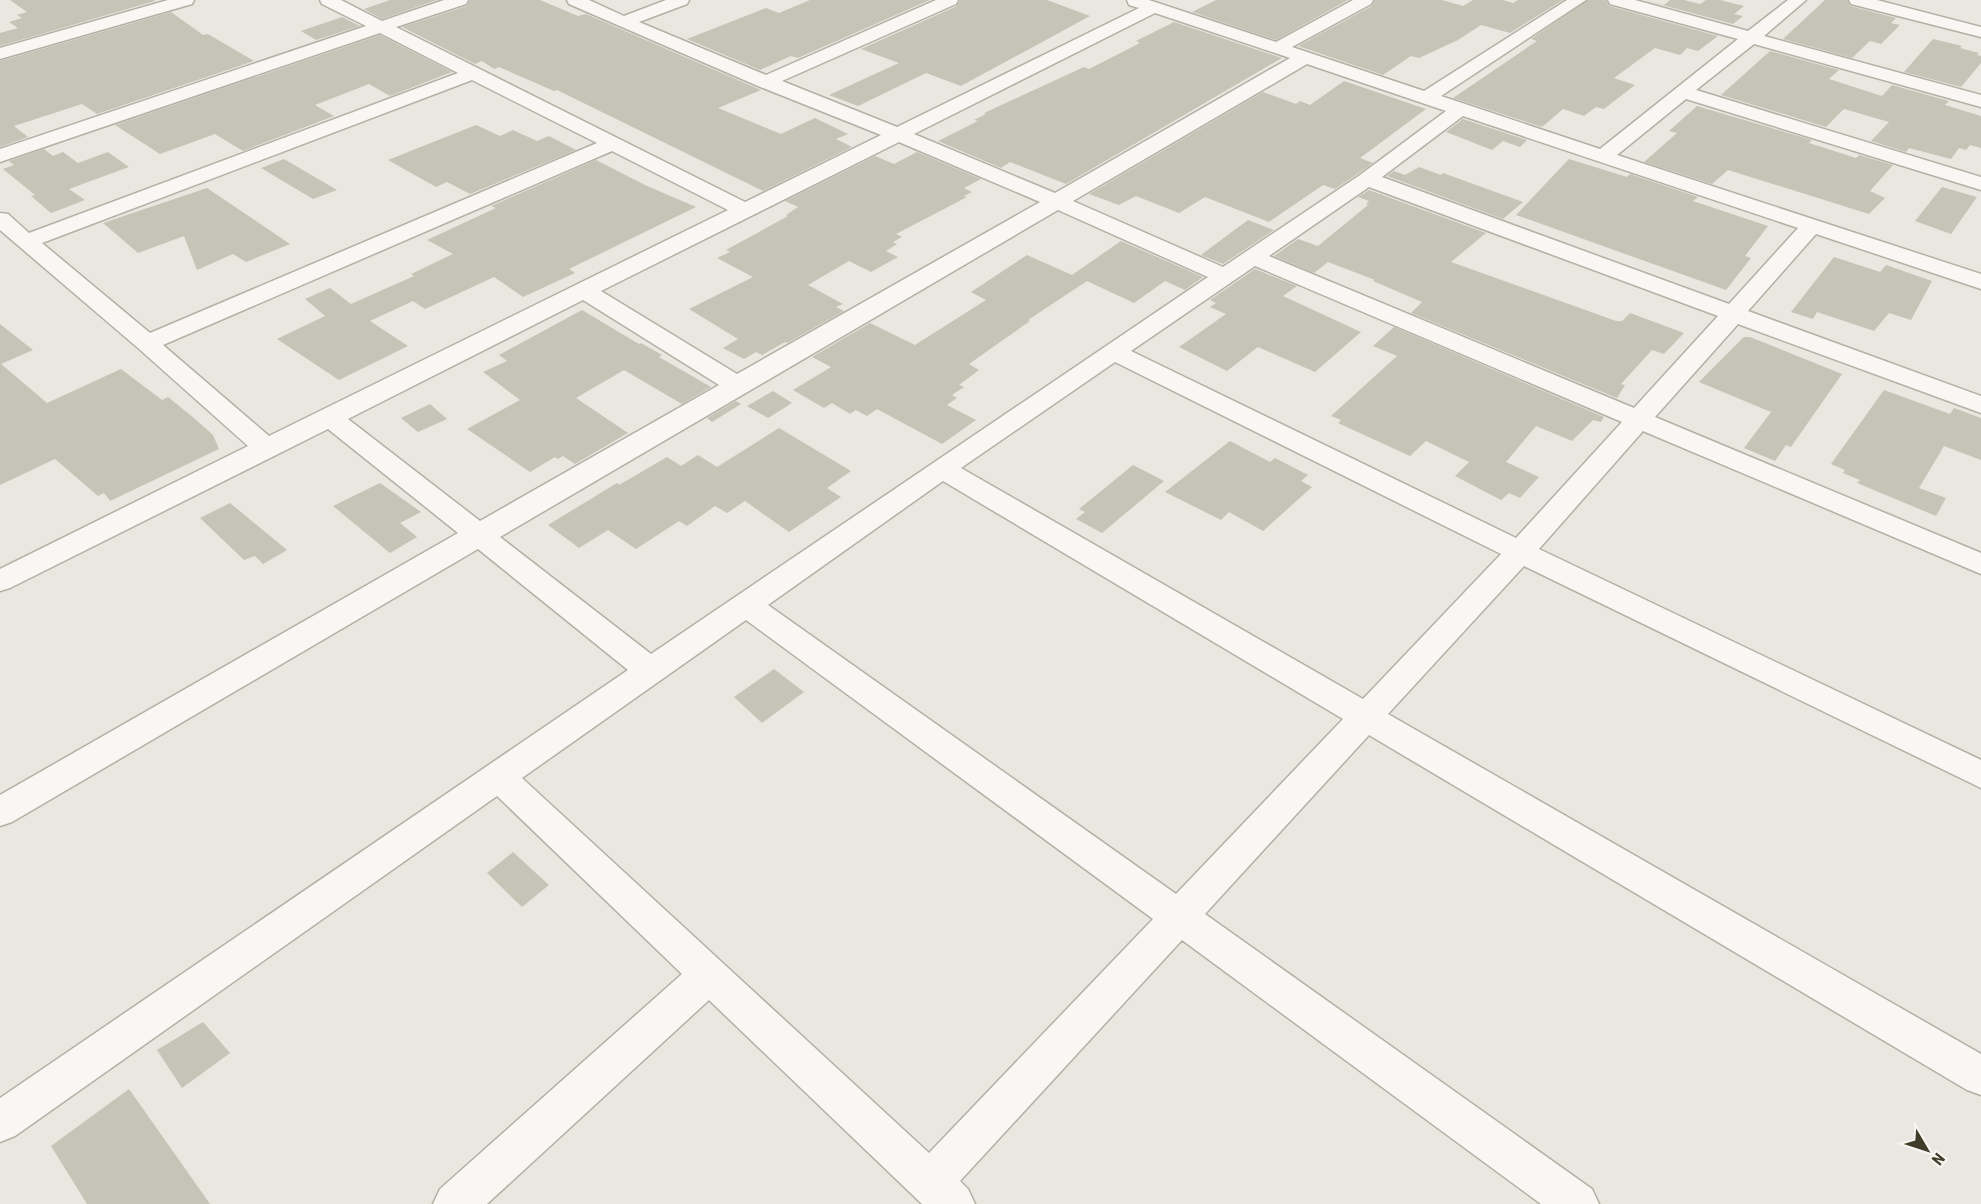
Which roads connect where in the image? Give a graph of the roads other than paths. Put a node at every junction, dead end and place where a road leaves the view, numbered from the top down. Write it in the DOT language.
graph roads {
  1 [pos="186,0"];
  2 [pos="328,0"];
  3 [pos="460,0"];
  4 [pos="575,0"];
  5 [pos="681,0"];
  6 [pos="950,0"];
  7 [pos="1365,0"];
  8 [pos="1578,0"];
  9 [pos="1616,0"];
  10 [pos="1798,0"];
  11 [pos="1857,0"];
  12 [pos="1146,3"];
  13 [pos="623,22"];
  14 [pos="381,27"];
  15 [pos="1981,32"];
  16 [pos="1750,38"];
  17 [pos="1276,49"];
  18 [pos="0,54"];
  19 [pos="1304,58"];
  20 [pos="474,73"];
  21 [pos="765,82"];
  22 [pos="1682,92"];
  23 [pos="1425,98"];
  24 [pos="1981,101"];
  25 [pos="1461,109"];
  26 [pos="899,135"];
  27 [pos="611,144"];
  28 [pos="0,156"];
  29 [pos="1603,156"];
  30 [pos="1367,179"];
  31 [pos="1981,184"];
  32 [pos="1057,201"];
  33 [pos="747,211"];
  34 [pos="0,219"];
  35 [pos="1811,227"];
  36 [pos="27,241"];
  37 [pos="1253,257"];
  38 [pos="1226,276"];
  39 [pos="1981,282"];
  40 [pos="586,292"];
  41 [pos="1733,313"];
  42 [pos="147,343"];
  43 [pos="1114,352"];
  44 [pos="737,385"];
  45 [pos="1981,405"];
  46 [pos="331,418"];
  47 [pos="1638,420"];
  48 [pos="267,449"];
  49 [pos="942,469"];
  50 [pos="1475,521"];
  51 [pos="477,535"];
  52 [pos="1521,552"];
  53 [pos="1981,564"];
  54 [pos="0,581"];
  55 [pos="747,605"];
  56 [pos="652,672"];
  57 [pos="1366,716"];
  58 [pos="1981,775"];
  59 [pos="499,777"];
  60 [pos="0,812"];
  61 [pos="1177,917"];
  62 [pos="710,974"];
  63 [pos="1981,1076"];
  64 [pos="0,1122"];
  65 [pos="942,1193"];
  66 [pos="455,1204"];
  67 [pos="1577,1204"];
  1 -- 18 [label="street"];
  2 -- 14 [label="street"];
  3 -- 14 [label="street"];
  4 -- 13 [label="street"];
  5 -- 13 [label="street"];
  6 -- 21 [label="street"];
  7 -- 17 [label="street"];
  8 -- 23 [label="street"];
  9 -- 16 [label="street"];
  10 -- 16 [label="street"];
  11 -- 15 [label="street"];
  12 -- 17 [label="street"];
  12 -- 26 [label="street"];
  13 -- 21 [label="street"];
  14 -- 20 [label="street"];
  14 -- 28 [label="street"];
  16 -- 22 [label="street"];
  16 -- 24 [label="street"];
  17 -- 19 [label="street"];
  19 -- 23 [label="street"];
  19 -- 32 [label="street"];
  20 -- 27 [label="street"];
  20 -- 36 [label="street"];
  21 -- 26 [label="street"];
  22 -- 29 [label="street"];
  22 -- 31 [label="street"];
  23 -- 25 [label="street"];
  25 -- 29 [label="street"];
  25 -- 30 [label="street"];
  26 -- 32 [label="street"];
  26 -- 33 [label="street"];
  27 -- 33 [label="street"];
  27 -- 42 [label="street"];
  29 -- 35 [label="street"];
  30 -- 37 [label="street"];
  30 -- 41 [label="street"];
  32 -- 38 [label="street"];
  32 -- 44 [label="street"];
  33 -- 40 [label="street"];
  34 -- 36 [label="street"];
  35 -- 39 [label="street"];
  35 -- 41 [label="street"];
  36 -- 42 [label="street"];
  37 -- 38 [label="street"];
  37 -- 47 [label="street"];
  38 -- 43 [label="street"];
  40 -- 44 [label="street"];
  40 -- 46 [label="street"];
  41 -- 45 [label="street"];
  41 -- 47 [label="street"];
  42 -- 48 [label="street"];
  43 -- 49 [label="street"];
  43 -- 50 [label="street"];
  43 -- 52 [label="street"];
  44 -- 51 [label="street"];
  46 -- 48 [label="street"];
  46 -- 51 [label="street"];
  47 -- 52 [label="street"];
  47 -- 53 [label="street"];
  48 -- 54 [label="street"];
  49 -- 55 [label="street"];
  49 -- 57 [label="street"];
  51 -- 56 [label="street"];
  51 -- 60 [label="street"];
  52 -- 57 [label="street"];
  52 -- 58 [label="street"];
  55 -- 56 [label="street"];
  55 -- 61 [label="street"];
  56 -- 59 [label="street"];
  57 -- 61 [label="street"];
  57 -- 63 [label="street"];
  59 -- 62 [label="street"];
  59 -- 64 [label="street"];
  61 -- 65 [label="street"];
  61 -- 67 [label="street"];
  62 -- 65 [label="street"];
  62 -- 66 [label="street"];
}
